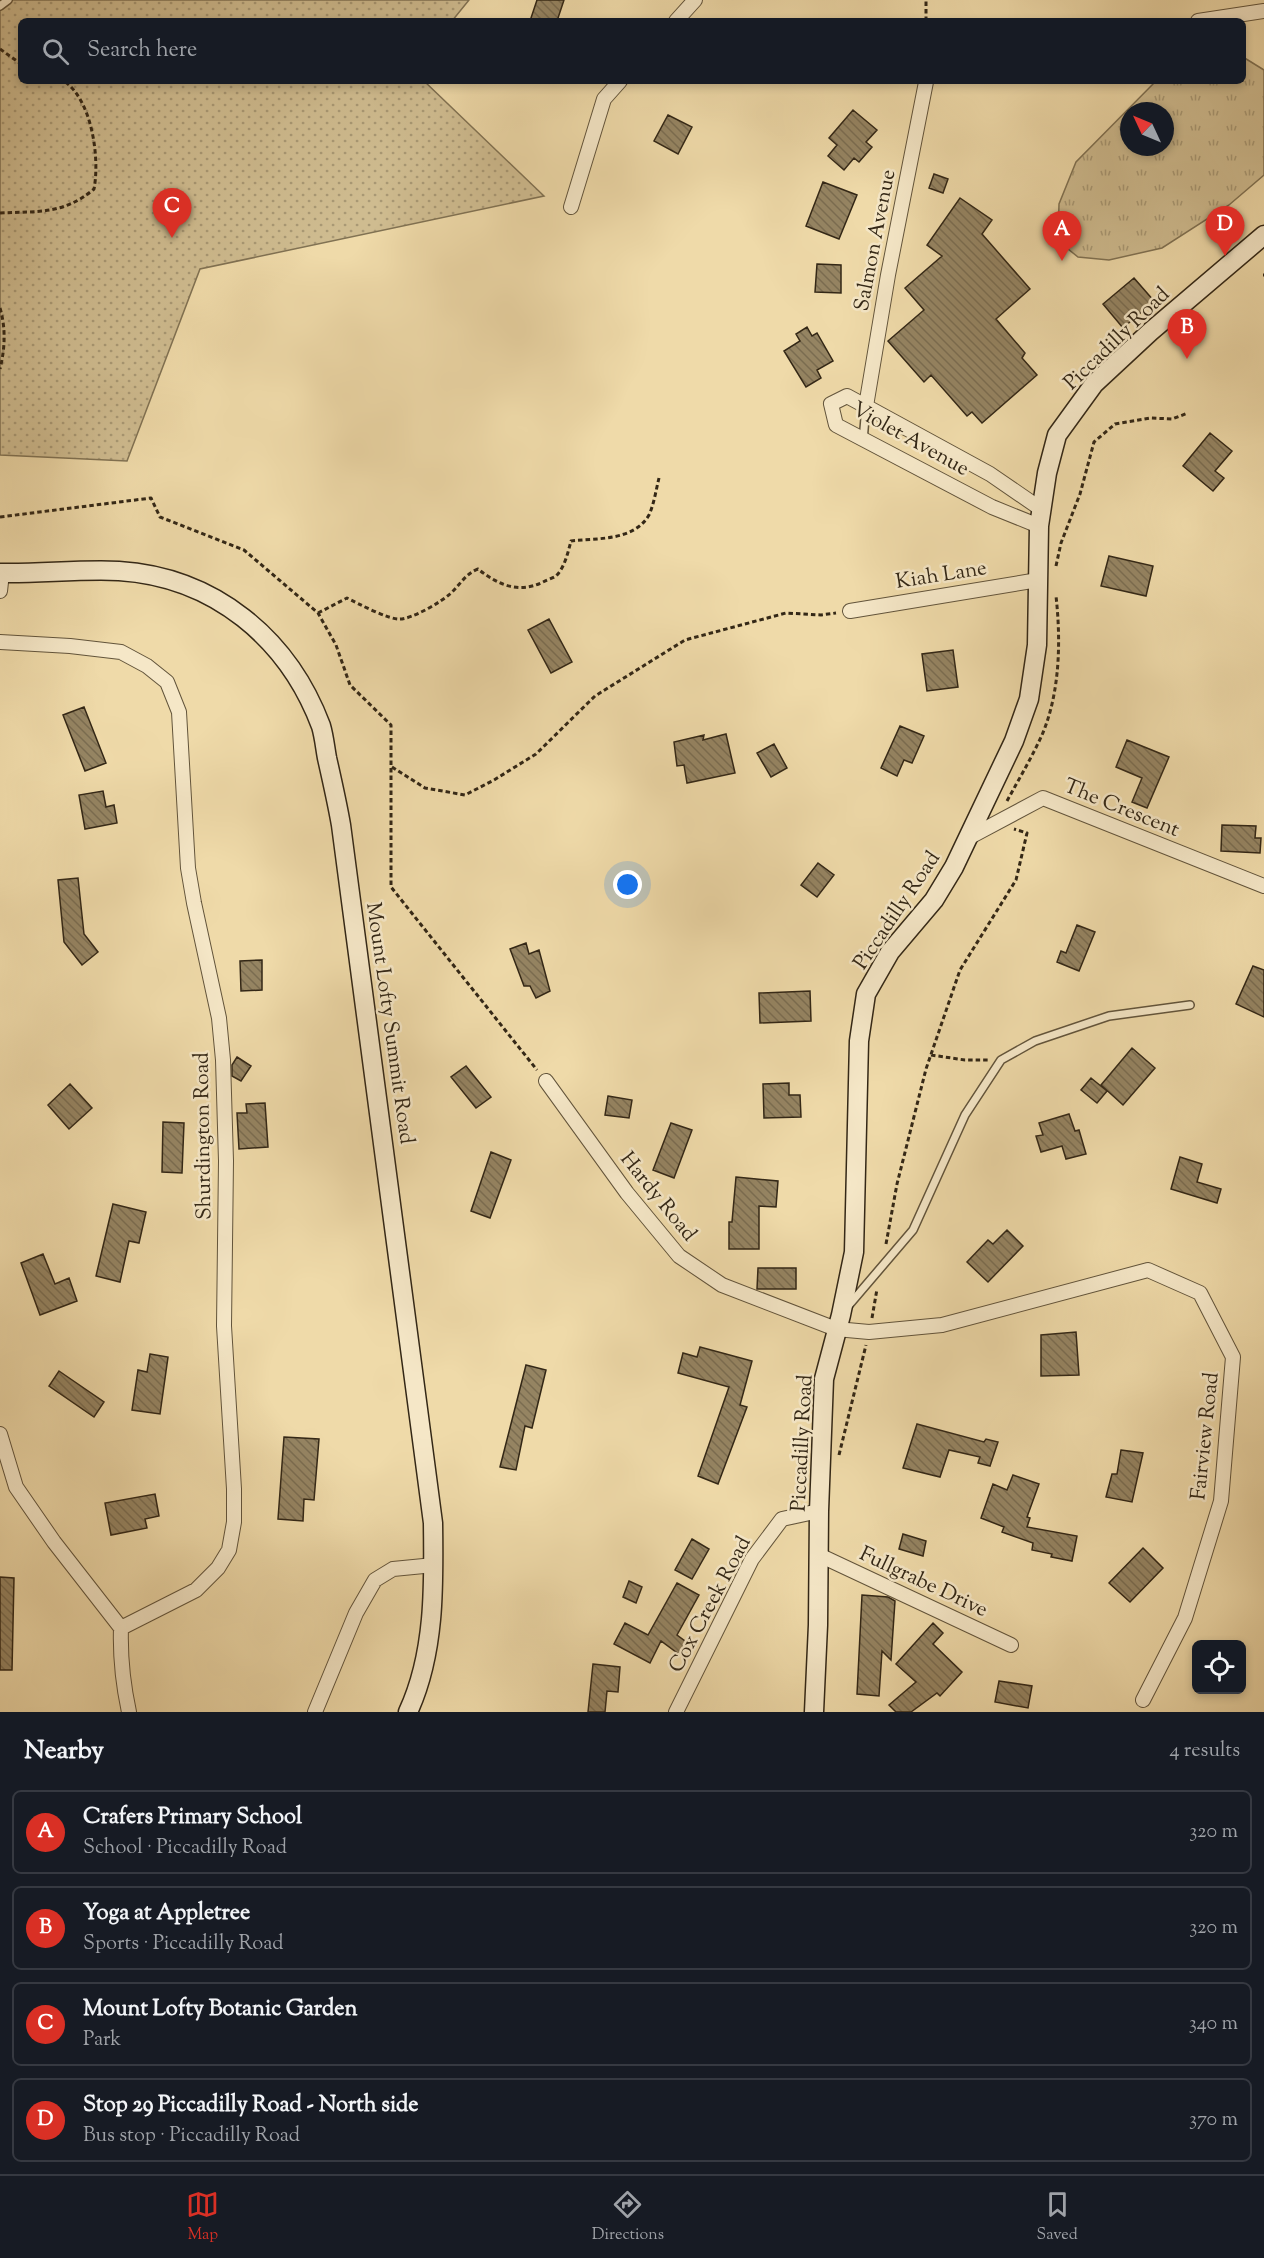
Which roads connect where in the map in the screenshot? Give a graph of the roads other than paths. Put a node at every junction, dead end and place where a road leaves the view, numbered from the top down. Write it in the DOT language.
graph roads {
  1 [pos="8,0"];
  2 [pos="695,0"];
  3 [pos="0,6"];
  4 [pos="1264,10"];
  5 [pos="679,18"];
  6 [pos="1216,18"];
  7 [pos="617,84"];
  8 [pos="926,84"];
  9 [pos="571,207"];
  10 [pos="1264,235"];
  11 [pos="866,406"];
  12 [pos="863,441"];
  13 [pos="1040,518"];
  14 [pos="1,579"];
  15 [pos="1046,580"];
  16 [pos="850,611"];
  17 [pos="0,642"];
  18 [pos="968,838"];
  19 [pos="1264,886"];
  20 [pos="1190,1005"];
  21 [pos="546,1081"];
  22 [pos="838,1322"];
  23 [pos="0,1434"];
  24 [pos="819,1511"];
  25 [pos="819,1555"];
  26 [pos="434,1565"];
  27 [pos="121,1628"];
  28 [pos="1011,1645"];
  29 [pos="1143,1700"];
  30 [pos="129,1712"];
  31 [pos="315,1712"];
  32 [pos="408,1712"];
  33 [pos="676,1712"];
  34 [pos="814,1712"];
  1 -- 3 [label="lane"];
  2 -- 5 [label="street"];
  4 -- 6 [label="street"];
  7 -- 9 [label="street"];
  8 -- 11 [label="street, Salmon Avenue"];
  10 -- 13 [label="main road, Piccadilly Road"];
  11 -- 12 [label="lane"];
  11 -- 12 [label="street, Violet Avenue"];
  11 -- 13 [label="street, Violet Avenue"];
  12 -- 13 [label="street, Violet Avenue"];
  13 -- 15 [label="main road, Piccadilly Road"];
  14 -- 26 [label="main road, Mount Lofty Summit Road"];
  15 -- 16 [label="street, Kiah Lane"];
  15 -- 18 [label="main road, Piccadilly Road"];
  17 -- 27 [label="street, Shurdington Road"];
  18 -- 19 [label="street, The Crescent"];
  18 -- 22 [label="main road, Piccadilly Road"];
  20 -- 22 [label="lane"];
  21 -- 22 [label="street, Hardy Road"];
  22 -- 24 [label="main road, Piccadilly Road"];
  22 -- 29 [label="street, Fairview Road"];
  23 -- 27 [label="street"];
  24 -- 25 [label="main road, Piccadilly Road"];
  24 -- 33 [label="street, Cox Creek Road"];
  25 -- 28 [label="street, Fullgrabe Drive"];
  25 -- 34 [label="main road, Piccadilly Road"];
  26 -- 31 [label="street"];
  26 -- 32 [label="main road, Mount Lofty Summit Road"];
  27 -- 30 [label="street"];
}
